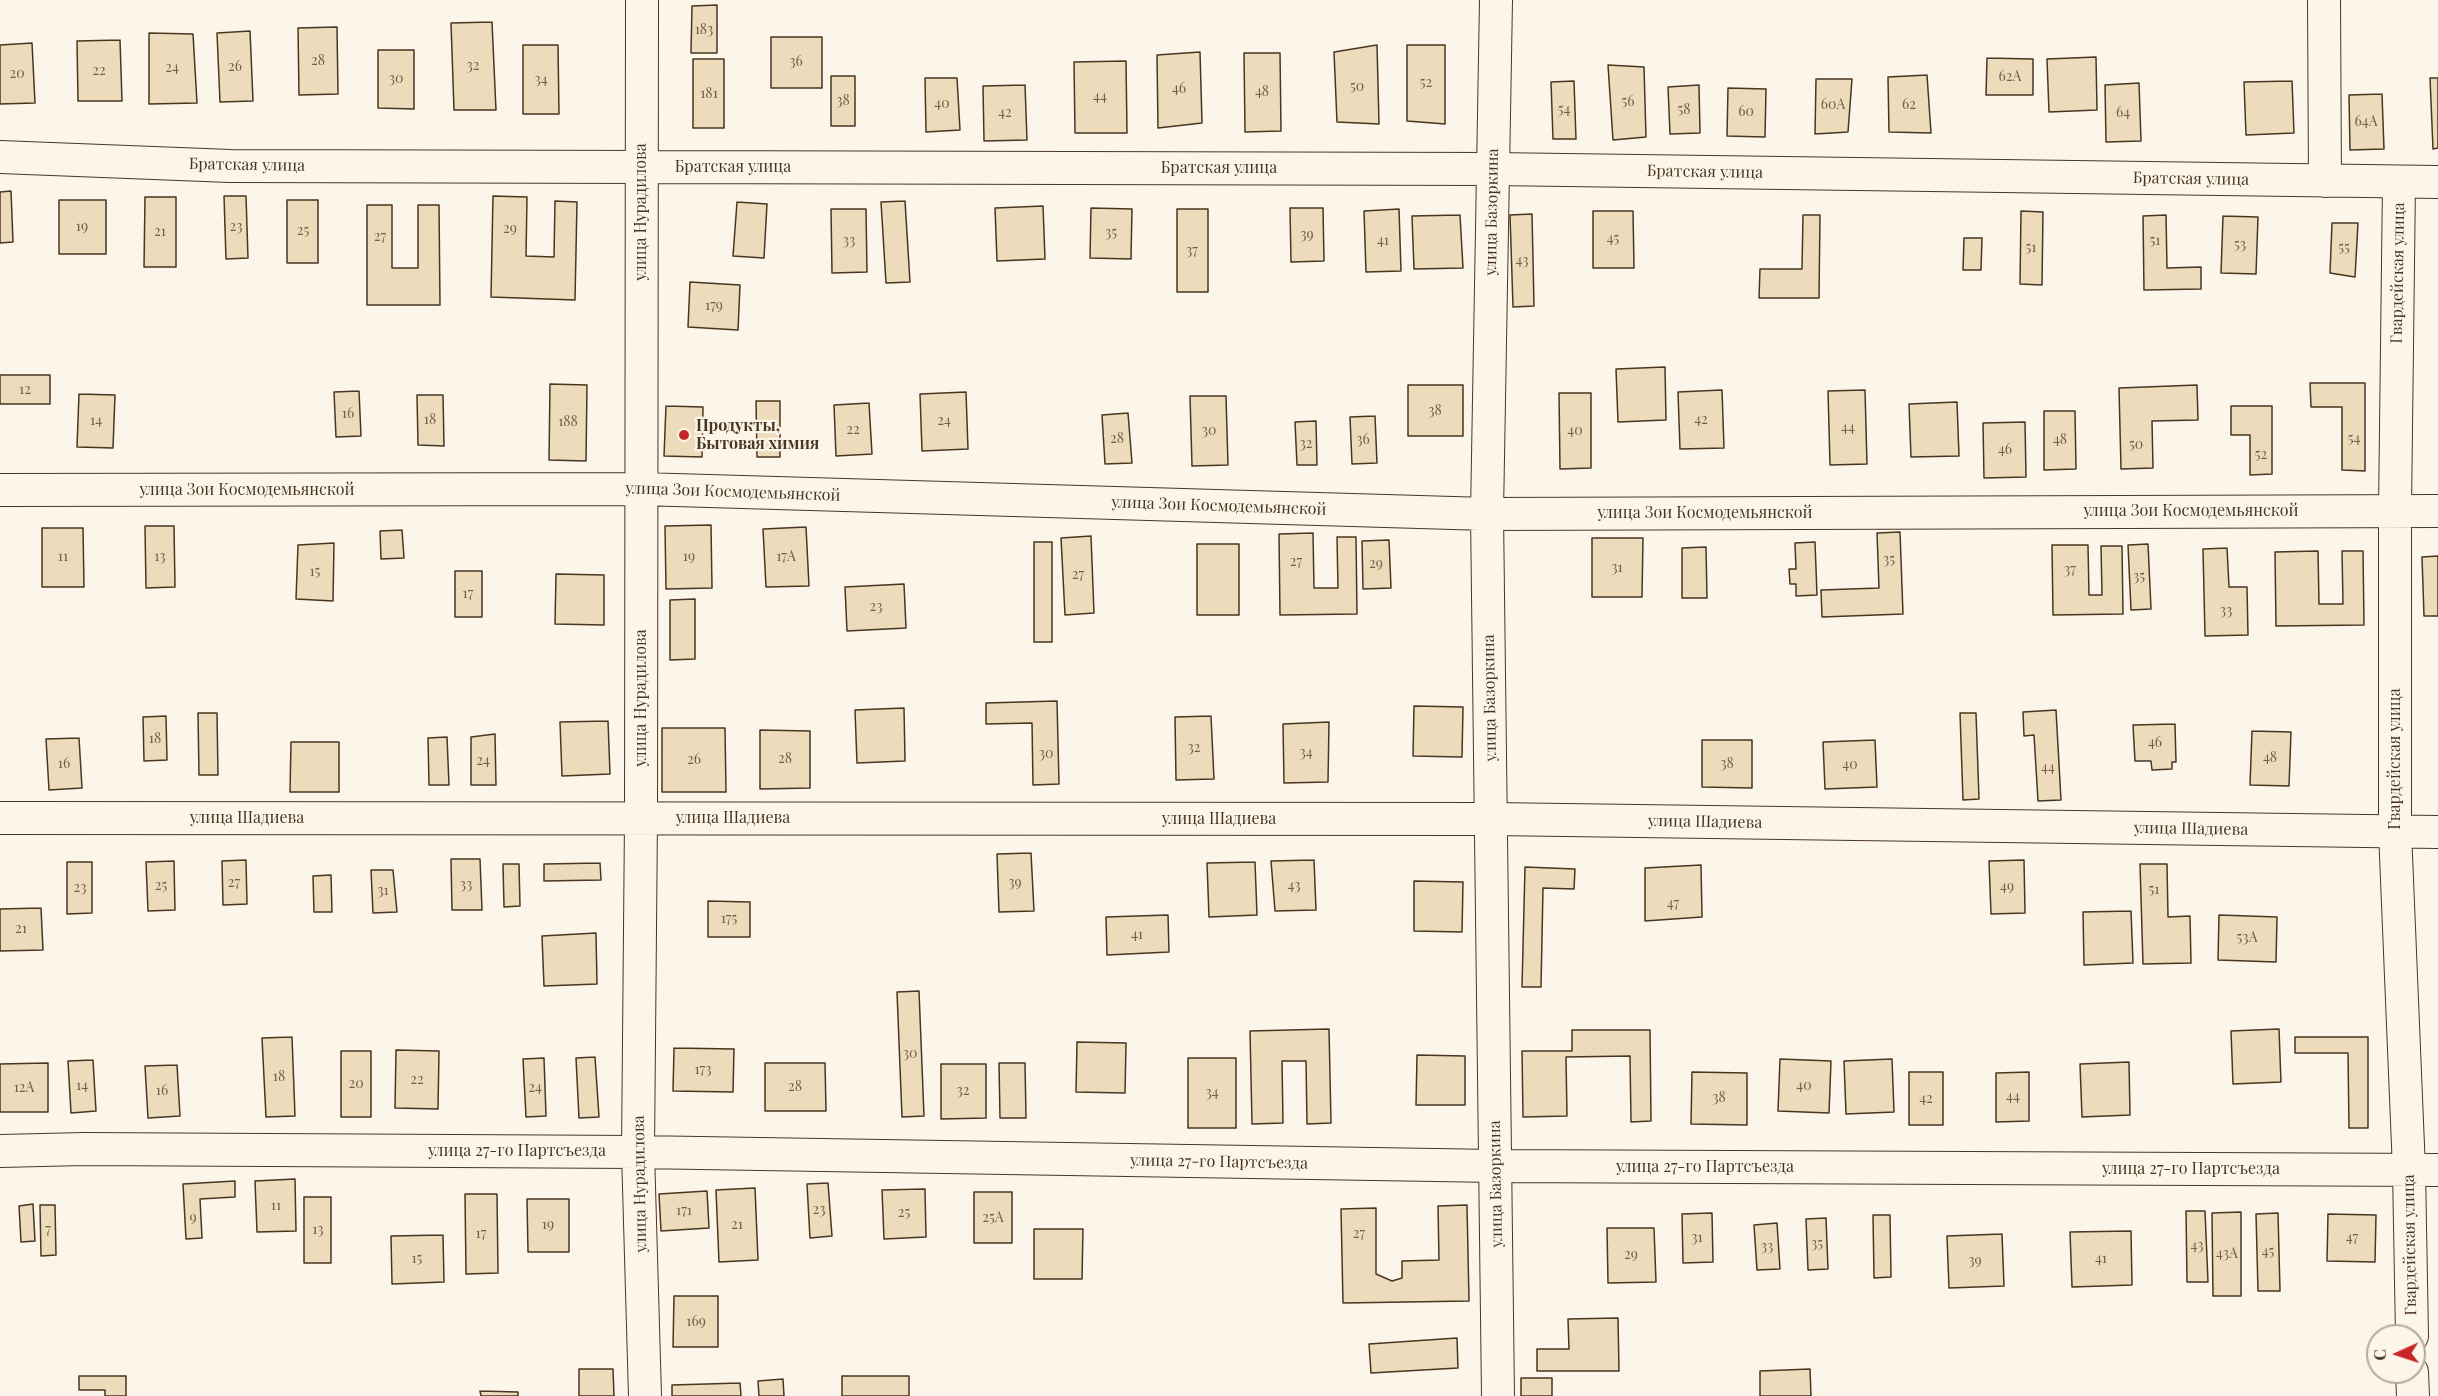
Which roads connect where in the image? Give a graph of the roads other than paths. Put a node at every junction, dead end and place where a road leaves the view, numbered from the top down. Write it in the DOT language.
graph roads {
  1 [pos="642,0"];
  2 [pos="1496,0"];
  3 [pos="2324,0"];
  4 [pos="0,157"];
  5 [pos="641,166"];
  6 [pos="1493,169"];
  7 [pos="2325,181"];
  8 [pos="2398,182"];
  9 [pos="2438,182"];
  10 [pos="641,489"];
  11 [pos="0,490"];
  12 [pos="2395,510"];
  13 [pos="2438,511"];
  14 [pos="1487,514"];
  15 [pos="0,818"];
  16 [pos="641,818"];
  17 [pos="1492,819"];
  18 [pos="2396,831"];
  19 [pos="2438,832"];
  20 [pos="0,1151"];
  21 [pos="638,1152"];
  22 [pos="1496,1166"];
  23 [pos="2423,1170"];
  24 [pos="2413,1324"];
  25 [pos="645,1396"];
  26 [pos="1498,1396"];
  1 -- 5 [label="street, улица Нурадилова"];
  2 -- 6 [label="street, улица Базоркина"];
  3 -- 7 [label="street"];
  4 -- 5 [label="street, Братская улица"];
  5 -- 6 [label="street, Братская улица"];
  5 -- 10 [label="street, улица Нурадилова"];
  6 -- 7 [label="street, Братская улица"];
  6 -- 14 [label="street, улица Базоркина"];
  7 -- 8 [label="street, Братская улица"];
  8 -- 9 [label="street, Братская улица"];
  8 -- 12 [label="street, Гвардейская улица"];
  10 -- 11 [label="street, улица Зои Космодемьянской"];
  10 -- 14 [label="street, улица Зои Космодемьянской"];
  10 -- 16 [label="street, улица Нурадилова"];
  12 -- 13 [label="street, улица Зои Космодемьянской"];
  12 -- 14 [label="street, улица Зои Космодемьянской"];
  12 -- 18 [label="street, Гвардейская улица"];
  14 -- 17 [label="street, улица Базоркина"];
  15 -- 16 [label="street, улица Шадиева"];
  16 -- 17 [label="street, улица Шадиева"];
  16 -- 21 [label="street, улица Нурадилова"];
  17 -- 18 [label="street, улица Шадиева"];
  17 -- 22 [label="street, улица Базоркина"];
  18 -- 19 [label="street, улица Шадиева"];
  18 -- 23 [label="street, Гвардейская улица"];
  20 -- 21 [label="street, улица 27-го Партсъезда"];
  21 -- 22 [label="street, улица 27-го Партсъезда"];
  21 -- 25 [label="street, улица Нурадилова"];
  22 -- 23 [label="street, улица 27-го Партсъезда"];
  22 -- 26 [label="street, улица Базоркина"];
  23 -- 24 [label="street, Гвардейская улица"];
}
